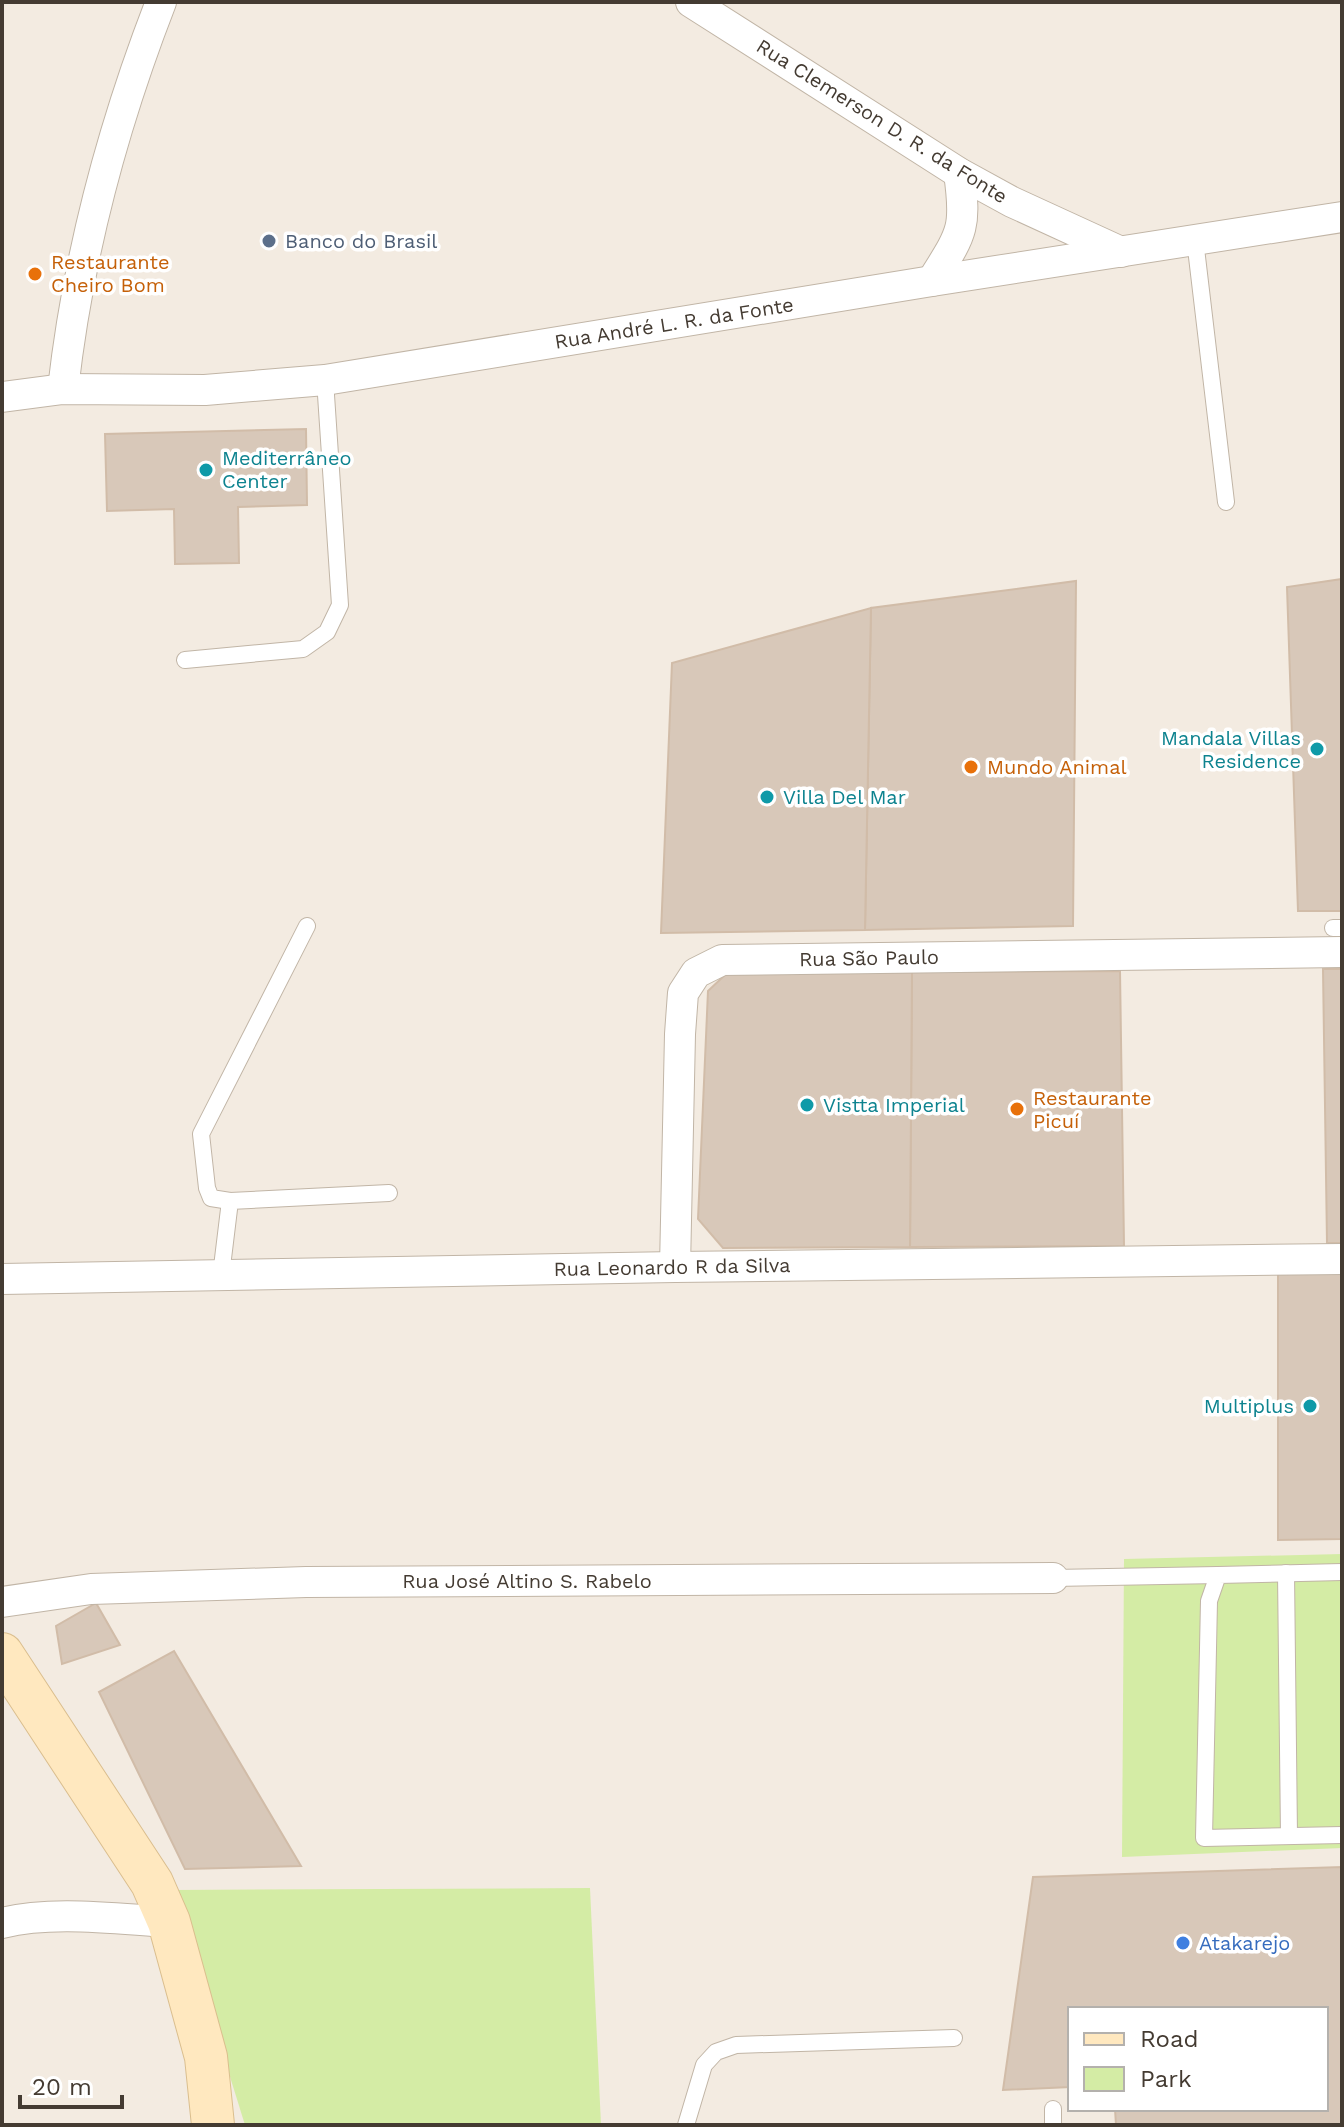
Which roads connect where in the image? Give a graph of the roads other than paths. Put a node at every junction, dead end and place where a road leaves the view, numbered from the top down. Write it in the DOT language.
graph roads {
  1 [pos="161,2"];
  2 [pos="691,2"];
  3 [pos="959,173"];
  4 [pos="1342,217"];
  5 [pos="1195,240"];
  6 [pos="1121,252"];
  7 [pos="932,281"];
  8 [pos="325,380"];
  9 [pos="63,389"];
  10 [pos="2,397"];
  11 [pos="1226,502"];
  12 [pos="185,660"];
  13 [pos="307,926"];
  14 [pos="1339,936"];
  15 [pos="389,1193"];
  16 [pos="230,1201"];
  17 [pos="1342,1259"];
  18 [pos="675,1267"];
  19 [pos="221,1275"];
  20 [pos="2,1279"];
  21 [pos="1342,1572"];
  22 [pos="1286,1573"];
  23 [pos="1218,1575"];
  24 [pos="1053,1578"];
  25 [pos="2,1602"];
  26 [pos="2,1654"];
  27 [pos="1342,1835"];
  28 [pos="1289,1836"];
  29 [pos="169,1922"];
  30 [pos="2,1923"];
  31 [pos="954,2038"];
  32 [pos="213,2125"];
  33 [pos="686,2125"];
  1 -- 9 [label="street"];
  2 -- 3 [label="street, Rua Clemerson D. R. da Fonte"];
  3 -- 6 [label="street, Rua Clemerson D. R. da Fonte"];
  3 -- 7 [label="street"];
  4 -- 5 [label="street, Rua André L. R. da Fonte"];
  5 -- 6 [label="street, Rua André L. R. da Fonte"];
  5 -- 11 [label="lane"];
  6 -- 7 [label="street, Rua André L. R. da Fonte"];
  7 -- 8 [label="street, Rua André L. R. da Fonte"];
  8 -- 9 [label="street, Rua André L. R. da Fonte"];
  8 -- 12 [label="lane"];
  9 -- 10 [label="street, Rua André L. R. da Fonte"];
  13 -- 16 [label="lane"];
  14 -- 18 [label="street, Rua São Paulo"];
  15 -- 16 [label="lane"];
  16 -- 19 [label="lane"];
  17 -- 18 [label="street, Rua Leonardo R da Silva"];
  18 -- 19 [label="street, Rua Leonardo R da Silva"];
  19 -- 20 [label="street, Rua Leonardo R da Silva"];
  21 -- 22 [label="lane"];
  22 -- 23 [label="lane"];
  22 -- 28 [label="lane"];
  23 -- 24 [label="lane"];
  23 -- 28 [label="lane"];
  24 -- 25 [label="street, Rua José Altino S. Rabelo"];
  26 -- 29 [label="street"];
  27 -- 28 [label="lane"];
  29 -- 30 [label="street"];
  29 -- 32 [label="street"];
  31 -- 33 [label="lane"];
}
